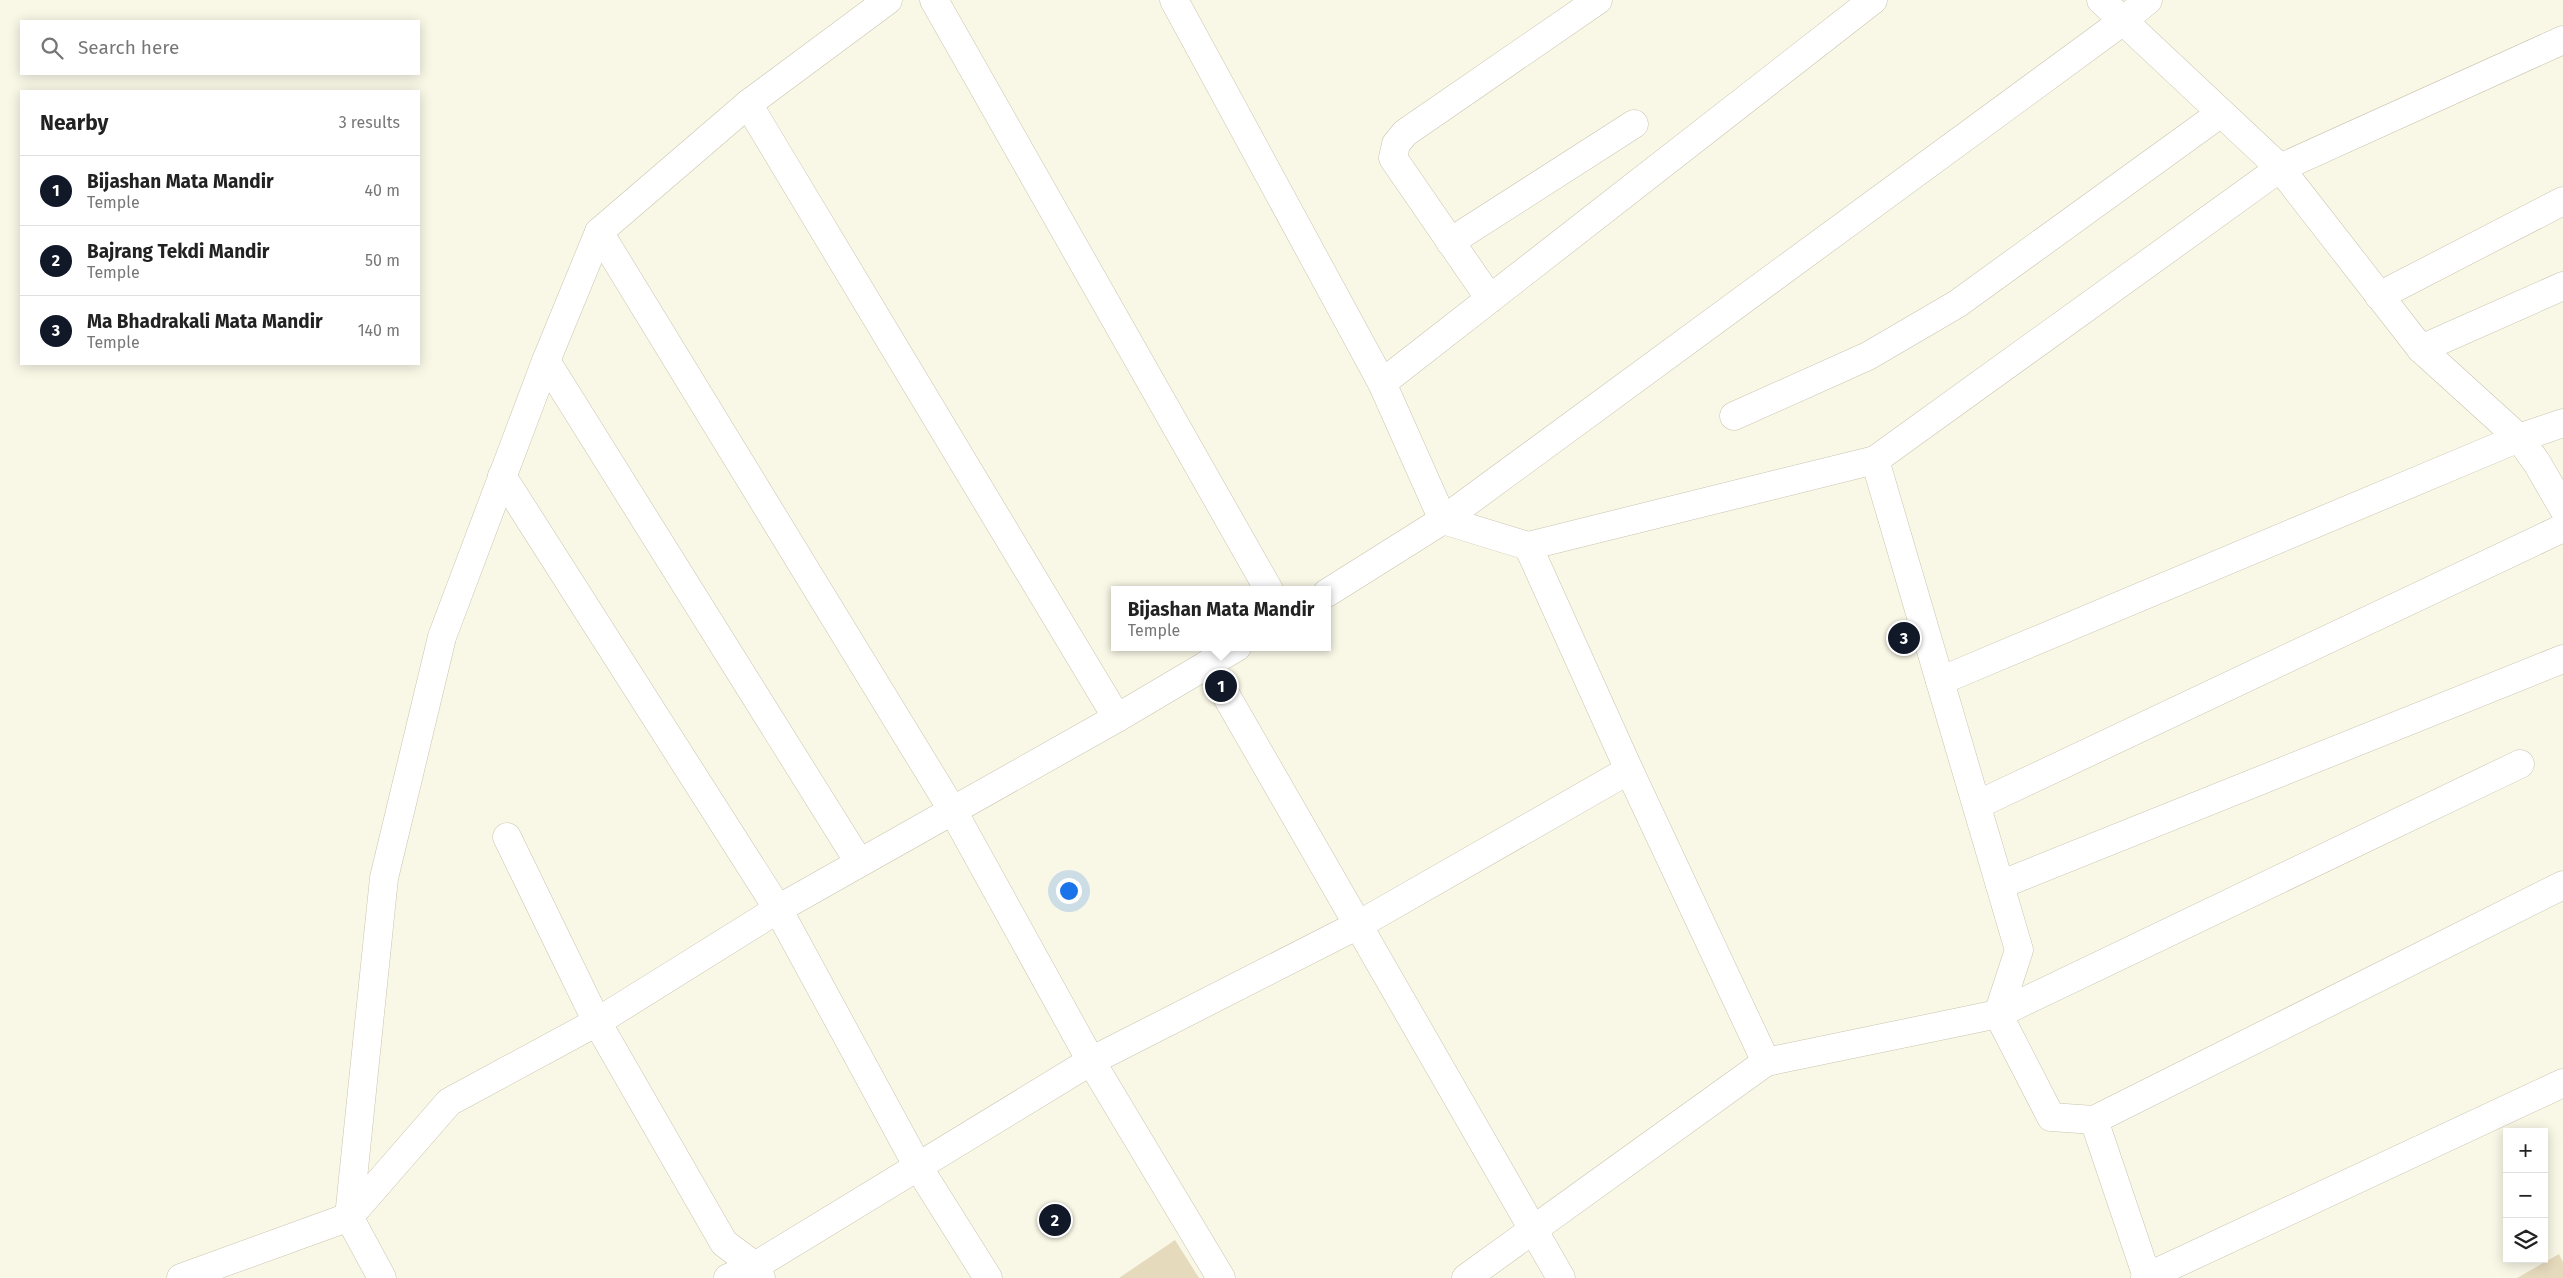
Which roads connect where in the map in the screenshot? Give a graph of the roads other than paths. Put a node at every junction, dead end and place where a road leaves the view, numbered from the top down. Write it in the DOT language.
graph roads {
  1 [pos="888,0"];
  2 [pos="934,0"];
  3 [pos="1174,0"];
  4 [pos="1598,0"];
  5 [pos="1873,0"];
  6 [pos="2102,0"];
  7 [pos="2148,0"];
  8 [pos="2123,21"];
  9 [pos="2563,40"];
  10 [pos="748,104"];
  11 [pos="2221,113"];
  12 [pos="1634,124"];
  13 [pos="2280,168"];
  14 [pos="2563,201"];
  15 [pos="599,232"];
  16 [pos="1450,242"];
  17 [pos="2563,286"];
  18 [pos="2379,296"];
  19 [pos="1490,299"];
  20 [pos="2420,350"];
  21 [pos="546,361"];
  22 [pos="1382,383"];
  23 [pos="1734,416"];
  24 [pos="2563,423"];
  25 [pos="2519,438"];
  26 [pos="1875,460"];
  27 [pos="502,476"];
  28 [pos="2563,508"];
  29 [pos="1443,520"];
  30 [pos="2563,528"];
  31 [pos="1528,546"];
  32 [pos="1268,586"];
  33 [pos="1331,590"];
  34 [pos="1230,651"];
  35 [pos="2563,659"];
  36 [pos="1208,664"];
  37 [pos="1940,681"];
  38 [pos="1117,718"];
  39 [pos="2520,764"];
  40 [pos="1629,770"];
  41 [pos="1977,805"];
  42 [pos="953,811"];
  43 [pos="506,836"];
  44 [pos="859,862"];
  45 [pos="2000,885"];
  46 [pos="2563,885"];
  47 [pos="778,909"];
  48 [pos="1360,924"];
  49 [pos="1998,1014"];
  50 [pos="597,1022"];
  51 [pos="1091,1060"];
  52 [pos="1766,1062"];
  53 [pos="2563,1083"];
  54 [pos="2094,1120"];
  55 [pos="917,1165"];
  56 [pos="349,1216"];
  57 [pos="1533,1232"];
  58 [pos="758,1272"];
  59 [pos="2146,1277"];
  60 [pos="181,1278"];
  61 [pos="382,1278"];
  62 [pos="728,1278"];
  63 [pos="988,1278"];
  64 [pos="1221,1278"];
  65 [pos="1466,1278"];
  66 [pos="1561,1278"];
  1 -- 10 [label="street"];
  2 -- 32 [label="street"];
  3 -- 22 [label="street"];
  4 -- 16 [label="street"];
  5 -- 19 [label="street"];
  6 -- 8 [label="street"];
  7 -- 8 [label="street"];
  8 -- 11 [label="street"];
  8 -- 29 [label="street"];
  9 -- 13 [label="street"];
  10 -- 15 [label="street"];
  10 -- 38 [label="street"];
  11 -- 13 [label="street"];
  11 -- 23 [label="street"];
  12 -- 16 [label="street"];
  13 -- 18 [label="street"];
  13 -- 26 [label="street"];
  14 -- 18 [label="street"];
  15 -- 21 [label="street"];
  15 -- 42 [label="street"];
  16 -- 19 [label="street"];
  17 -- 20 [label="street"];
  18 -- 20 [label="street"];
  19 -- 22 [label="street"];
  20 -- 25 [label="street"];
  21 -- 27 [label="street"];
  21 -- 44 [label="street"];
  22 -- 29 [label="street"];
  24 -- 25 [label="street"];
  25 -- 28 [label="street"];
  25 -- 37 [label="street"];
  26 -- 31 [label="street"];
  26 -- 37 [label="street"];
  27 -- 47 [label="street"];
  27 -- 56 [label="street"];
  29 -- 31 [label="street"];
  29 -- 33 [label="street"];
  30 -- 41 [label="street"];
  31 -- 40 [label="street"];
  34 -- 36 [label="street"];
  35 -- 45 [label="street"];
  36 -- 38 [label="street"];
  36 -- 48 [label="street"];
  37 -- 41 [label="street"];
  38 -- 42 [label="street"];
  39 -- 49 [label="street"];
  40 -- 48 [label="street"];
  40 -- 52 [label="street"];
  41 -- 45 [label="street"];
  42 -- 44 [label="street"];
  42 -- 51 [label="street"];
  43 -- 50 [label="street"];
  44 -- 47 [label="street"];
  45 -- 49 [label="street"];
  46 -- 54 [label="street"];
  47 -- 50 [label="street"];
  47 -- 55 [label="street"];
  48 -- 51 [label="street"];
  48 -- 57 [label="street"];
  49 -- 52 [label="street"];
  49 -- 54 [label="street"];
  50 -- 56 [label="street"];
  50 -- 58 [label="street"];
  51 -- 55 [label="street"];
  51 -- 64 [label="street"];
  52 -- 57 [label="street"];
  53 -- 59 [label="street"];
  54 -- 59 [label="street"];
  55 -- 58 [label="street"];
  55 -- 63 [label="street"];
  56 -- 60 [label="street"];
  56 -- 61 [label="street"];
  57 -- 65 [label="street"];
  57 -- 66 [label="street"];
  58 -- 62 [label="street"];
}
